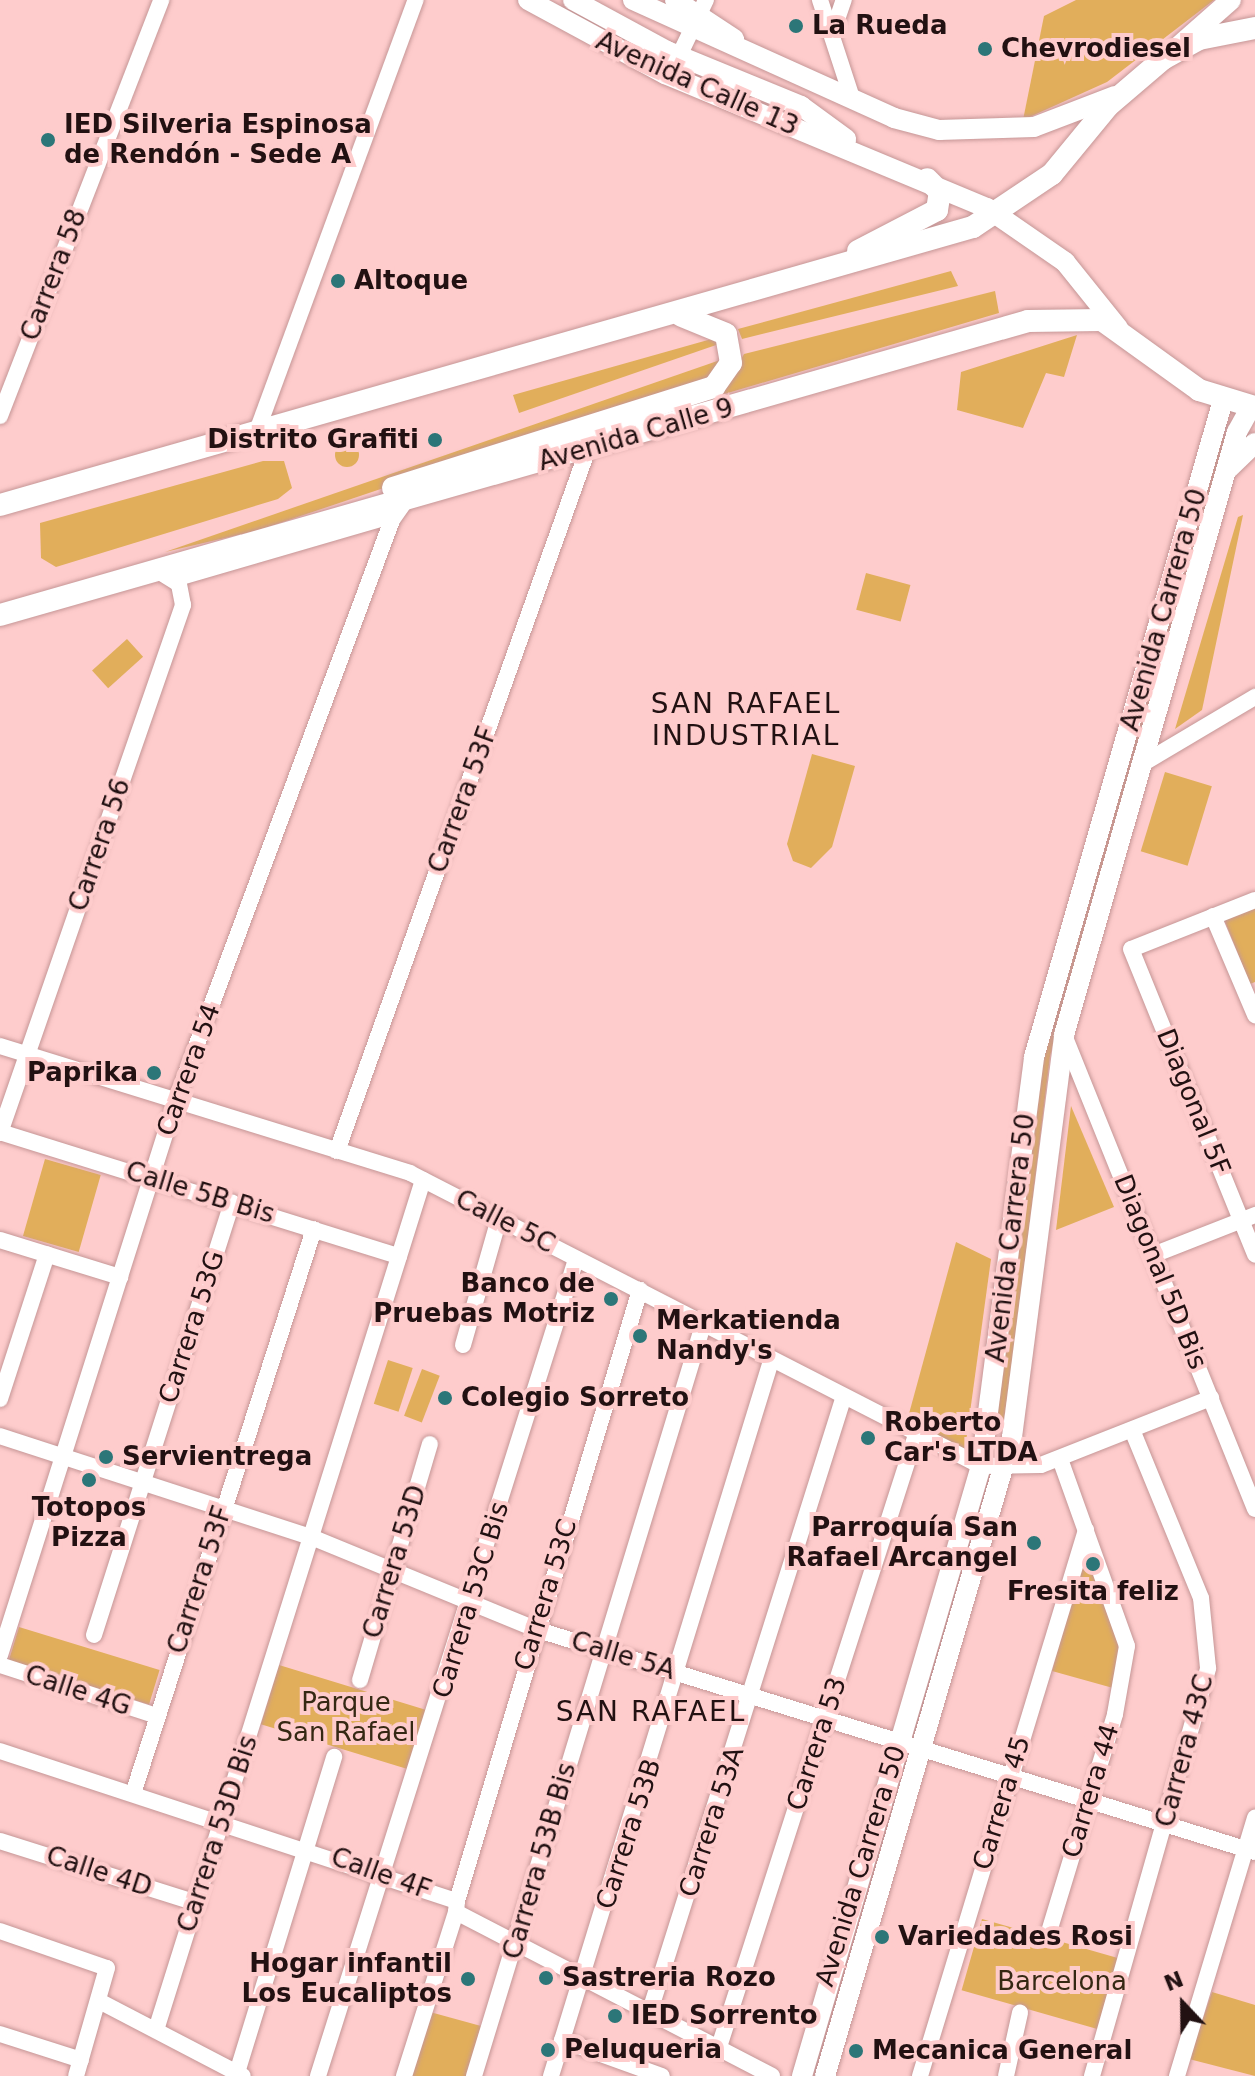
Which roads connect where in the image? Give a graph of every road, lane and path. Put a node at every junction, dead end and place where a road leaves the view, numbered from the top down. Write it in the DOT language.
graph roads {
  1 [pos="161,0"];
  2 [pos="416,0"];
  3 [pos="528,0"];
  4 [pos="573,0"];
  5 [pos="633,0"];
  6 [pos="675,0"];
  7 [pos="820,0"];
  8 [pos="844,0"];
  9 [pos="1231,0"];
  10 [pos="551,8"];
  11 [pos="700,15"];
  12 [pos="1255,28"];
  13 [pos="832,34"];
  14 [pos="1255,38"];
  15 [pos="679,56"];
  16 [pos="1163,59"];
  17 [pos="1125,90"];
  18 [pos="853,101"];
  19 [pos="871,157"];
  20 [pos="927,179"];
  21 [pos="997,214"];
  22 [pos="798,280"];
  23 [pos="676,315"];
  24 [pos="1118,328"];
  25 [pos="1223,400"];
  26 [pos="1253,407"];
  27 [pos="0,416"];
  28 [pos="257,431"];
  29 [pos="1255,443"];
  30 [pos="588,449"];
  31 [pos="1227,471"];
  32 [pos="408,497"];
  33 [pos="0,505"];
  34 [pos="394,515"];
  35 [pos="303,524"];
  36 [pos="165,574"];
  37 [pos="0,615"];
  38 [pos="1255,697"];
  39 [pos="1147,761"];
  40 [pos="1255,900"];
  41 [pos="1213,916"];
  42 [pos="1255,1015"];
  43 [pos="1064,1035"];
  44 [pos="0,1046"];
  45 [pos="27,1055"];
  46 [pos="175,1103"];
  47 [pos="0,1132"];
  48 [pos="337,1151"];
  49 [pos="152,1178"];
  50 [pos="423,1180"];
  51 [pos="232,1203"];
  52 [pos="1248,1218"];
  53 [pos="499,1219"];
  54 [pos="314,1229"];
  55 [pos="0,1240"];
  56 [pos="47,1254"];
  57 [pos="1153,1255"];
  58 [pos="1255,1255"];
  59 [pos="399,1256"];
  60 [pos="576,1259"];
  61 [pos="120,1277"];
  62 [pos="640,1290"];
  63 [pos="703,1325"];
  64 [pos="463,1345"];
  65 [pos="771,1361"];
  66 [pos="1211,1398"];
  67 [pos="0,1399"];
  68 [pos="843,1399"];
  69 [pos="1132,1430"];
  70 [pos="0,1436"];
  71 [pos="915,1438"];
  72 [pos="430,1444"];
  73 [pos="64,1457"];
  74 [pos="1060,1459"];
  75 [pos="981,1466"];
  76 [pos="1003,1470"];
  77 [pos="143,1482"];
  78 [pos="223,1507"];
  79 [pos="1255,1509"];
  80 [pos="1086,1530"];
  81 [pos="311,1537"];
  82 [pos="392,1571"];
  83 [pos="469,1606"];
  84 [pos="535,1629"];
  85 [pos="94,1635"];
  86 [pos="602,1650"];
  87 [pos="0,1655"];
  88 [pos="0,1665"];
  89 [pos="680,1673"];
  90 [pos="360,1680"];
  91 [pos="753,1696"];
  92 [pos="157,1716"];
  93 [pos="824,1721"];
  94 [pos="899,1742"];
  95 [pos="921,1749"];
  96 [pos="0,1751"];
  97 [pos="334,1757"];
  98 [pos="1010,1778"];
  99 [pos="133,1794"];
  100 [pos="1086,1801"];
  101 [pos="1255,1818"];
  102 [pos="223,1823"];
  103 [pos="1166,1825"];
  104 [pos="0,1841"];
  105 [pos="306,1848"];
  106 [pos="1250,1851"];
  107 [pos="386,1875"];
  108 [pos="197,1903"];
  109 [pos="457,1906"];
  110 [pos="0,1931"];
  111 [pos="1048,1935"];
  112 [pos="516,1944"];
  113 [pos="582,1979"];
  114 [pos="99,2001"];
  115 [pos="1020,2013"];
  116 [pos="649,2014"];
  117 [pos="156,2030"];
  118 [pos="0,2034"];
  119 [pos="562,2040"];
  120 [pos="718,2050"];
  121 [pos="78,2068"];
  122 [pos="239,2075"];
  123 [pos="318,2076"];
  124 [pos="404,2076"];
  125 [pos="474,2076"];
  126 [pos="551,2076"];
  127 [pos="662,2076"];
  128 [pos="772,2076"];
  129 [pos="802,2076"];
  130 [pos="825,2076"];
  131 [pos="920,2076"];
  132 [pos="1006,2076"];
  133 [pos="1092,2076"];
  134 [pos="1177,2076"];
  1 -- 27 [label="street, Carrera 58"];
  2 -- 28 [label="street"];
  3 -- 10 [label="main road, Avenida Calle 13"];
  4 -- 15 [label="main road, Avenida Calle 13"];
  5 -- 11 [label="main road, Avenida Calle 13"];
  6 -- 11 [label="main road, Avenida Calle 13"];
  7 -- 13 [label="street"];
  8 -- 13 [label="street"];
  9 -- 16 [label="main road"];
  10 -- 19 [label="main road, Avenida Calle 13"];
  11 -- 15 [label="street"];
  11 -- 18 [label="main road, Avenida Calle 13"];
  12 -- 16 [label="highway"];
  13 -- 18 [label="street"];
  14 -- 17 [label="highway"];
  15 -- 19 [label="main road, Avenida Calle 13"];
  16 -- 17 [label="highway"];
  17 -- 18 [label="main road, Avenida Calle 13"];
  17 -- 21 [label="highway"];
  19 -- 20 [label="main road, Avenida Calle 13"];
  20 -- 21 [label="main road, Avenida Calle 13"];
  20 -- 22 [label="highway"];
  21 -- 22 [label="highway"];
  21 -- 24 [label="main road, Avenida Calle 13"];
  22 -- 23 [label="highway"];
  23 -- 28 [label="highway"];
  23 -- 35 [label="highway"];
  24 -- 25 [label="highway, Avenida Calle 9"];
  24 -- 30 [label="highway, Avenida Calle 9"];
  25 -- 26 [label="highway, Avenida Calle 9"];
  25 -- 75 [label="main road, Avenida Carrera 50"];
  26 -- 31 [label="main road, Avenida Carrera 50"];
  28 -- 33 [label="highway"];
  29 -- 31 [label="main road"];
  30 -- 32 [label="highway, Avenida Calle 9"];
  30 -- 48 [label="street, Carrera 53F"];
  31 -- 39 [label="main road, Avenida Carrera 50"];
  32 -- 34 [label="street, Carrera 54"];
  32 -- 35 [label="highway, Avenida Calle 9"];
  34 -- 36 [label="street"];
  34 -- 46 [label="street, Carrera 54"];
  35 -- 36 [label="highway, Avenida Calle 9"];
  36 -- 37 [label="highway, Avenida Calle 9"];
  36 -- 45 [label="street, Carrera 56"];
  38 -- 39 [label="street"];
  39 -- 43 [label="main road, Avenida Carrera 50"];
  40 -- 41 [label="street"];
  41 -- 42 [label="street"];
  41 -- 52 [label="street, Diagonal 5F"];
  43 -- 57 [label="street, Diagonal 5D Bis"];
  43 -- 76 [label="main road, Avenida Carrera 50"];
  44 -- 45 [label="street, Calle 5C"];
  45 -- 46 [label="street, Calle 5C"];
  45 -- 47 [label="street, Carrera 56"];
  46 -- 48 [label="street, Calle 5C"];
  46 -- 49 [label="street, Carrera 54"];
  47 -- 49 [label="street, Calle 5B Bis"];
  48 -- 50 [label="street, Calle 5C"];
  49 -- 51 [label="street, Calle 5B Bis"];
  49 -- 61 [label="street, Carrera 54"];
  50 -- 53 [label="street, Calle 5C"];
  50 -- 59 [label="street, Carrera 53D Bis"];
  51 -- 54 [label="street, Calle 5B Bis"];
  51 -- 77 [label="street, Carrera 53G"];
  52 -- 57 [label="street"];
  52 -- 58 [label="street, Diagonal 5F"];
  53 -- 60 [label="street, Calle 5C"];
  53 -- 64 [label="street"];
  54 -- 59 [label="street, Calle 5B Bis"];
  54 -- 78 [label="street, Carrera 53F"];
  55 -- 56 [label="street"];
  56 -- 61 [label="street"];
  56 -- 67 [label="street"];
  57 -- 66 [label="street, Diagonal 5D Bis"];
  59 -- 81 [label="street, Carrera 53D Bis"];
  60 -- 62 [label="street, Calle 5C"];
  60 -- 83 [label="street, Carrera 53C Bis"];
  61 -- 73 [label="street, Carrera 54"];
  62 -- 63 [label="street, Calle 5C"];
  62 -- 84 [label="street, Carrera 53C"];
  63 -- 65 [label="street, Calle 5C"];
  63 -- 86 [label="street, Carrera 53B Bis"];
  65 -- 68 [label="street, Calle 5C"];
  65 -- 89 [label="street, Carrera 53B"];
  66 -- 69 [label="street"];
  66 -- 79 [label="street, Diagonal 5D Bis"];
  68 -- 71 [label="street, Calle 5C"];
  68 -- 91 [label="street, Carrera 53A"];
  69 -- 74 [label="street"];
  69 -- 103 [label="street, Carrera 43C"];
  70 -- 73 [label="street, Calle 5A"];
  71 -- 75 [label="street, Calle 5C"];
  71 -- 93 [label="street, Carrera 53"];
  72 -- 82 [label="street, Carrera 53D"];
  73 -- 77 [label="street, Calle 5A"];
  73 -- 87 [label="street, Carrera 54"];
  74 -- 76 [label="street"];
  74 -- 80 [label="street"];
  75 -- 76 [label="street, Calle 5C"];
  75 -- 94 [label="main road, Avenida Carrera 50"];
  76 -- 95 [label="main road, Avenida Carrera 50"];
  77 -- 78 [label="street, Calle 5A"];
  77 -- 85 [label="street, Carrera 53G"];
  78 -- 81 [label="street, Calle 5A"];
  78 -- 92 [label="street, Carrera 53F"];
  80 -- 98 [label="street, Carrera 45"];
  80 -- 100 [label="street, Carrera 44"];
  81 -- 82 [label="street, Calle 5A"];
  81 -- 102 [label="street, Carrera 53D Bis"];
  82 -- 83 [label="street, Calle 5A"];
  82 -- 90 [label="street, Carrera 53D"];
  83 -- 84 [label="street, Calle 5A"];
  83 -- 107 [label="street, Carrera 53C Bis"];
  84 -- 86 [label="street, Calle 5A"];
  84 -- 109 [label="street, Carrera 53C"];
  86 -- 89 [label="street, Calle 5A"];
  86 -- 112 [label="street, Carrera 53B Bis"];
  88 -- 92 [label="street, Calle 4G"];
  89 -- 91 [label="street, Calle 5A"];
  89 -- 113 [label="street, Carrera 53B"];
  91 -- 93 [label="street, Calle 5A"];
  91 -- 116 [label="street, Carrera 53A"];
  92 -- 99 [label="street, Carrera 53F"];
  93 -- 94 [label="street, Calle 5A"];
  93 -- 120 [label="street, Carrera 53"];
  94 -- 95 [label="street, Calle 5A"];
  94 -- 129 [label="main road, Avenida Carrera 50"];
  95 -- 98 [label="street, Calle 5A"];
  95 -- 130 [label="main road, Avenida Carrera 50"];
  96 -- 99 [label="street, Calle 4F"];
  97 -- 105 [label="street"];
  98 -- 100 [label="street, Calle 5A"];
  98 -- 131 [label="street, Carrera 45"];
  99 -- 102 [label="street, Calle 4F"];
  100 -- 103 [label="street, Calle 5A"];
  100 -- 111 [label="street, Carrera 44"];
  101 -- 106 [label="street"];
  102 -- 105 [label="street, Calle 4F"];
  102 -- 108 [label="street, Carrera 53D Bis"];
  103 -- 106 [label="street, Calle 5A"];
  103 -- 133 [label="street, Carrera 43C"];
  104 -- 108 [label="street, Calle 4D"];
  105 -- 107 [label="street, Calle 4F"];
  105 -- 122 [label="street"];
  106 -- 134 [label="street"];
  107 -- 109 [label="street, Calle 4F"];
  107 -- 123 [label="street, Carrera 53C Bis"];
  108 -- 117 [label="street, Carrera 53D Bis"];
  109 -- 112 [label="street, Calle 4F"];
  109 -- 124 [label="street, Carrera 53C"];
  110 -- 114 [label="street"];
  112 -- 113 [label="street, Calle 4F"];
  112 -- 125 [label="street, Carrera 53B Bis"];
  113 -- 116 [label="street, Calle 4F"];
  113 -- 119 [label="street, Carrera 53B"];
  114 -- 117 [label="street"];
  114 -- 121 [label="street"];
  115 -- 132 [label="street"];
  116 -- 120 [label="street, Calle 4F"];
  117 -- 122 [label="street"];
  118 -- 121 [label="street"];
  119 -- 126 [label="street, Carrera 53B"];
  119 -- 127 [label="street"];
  120 -- 128 [label="street, Calle 4F"];
}
